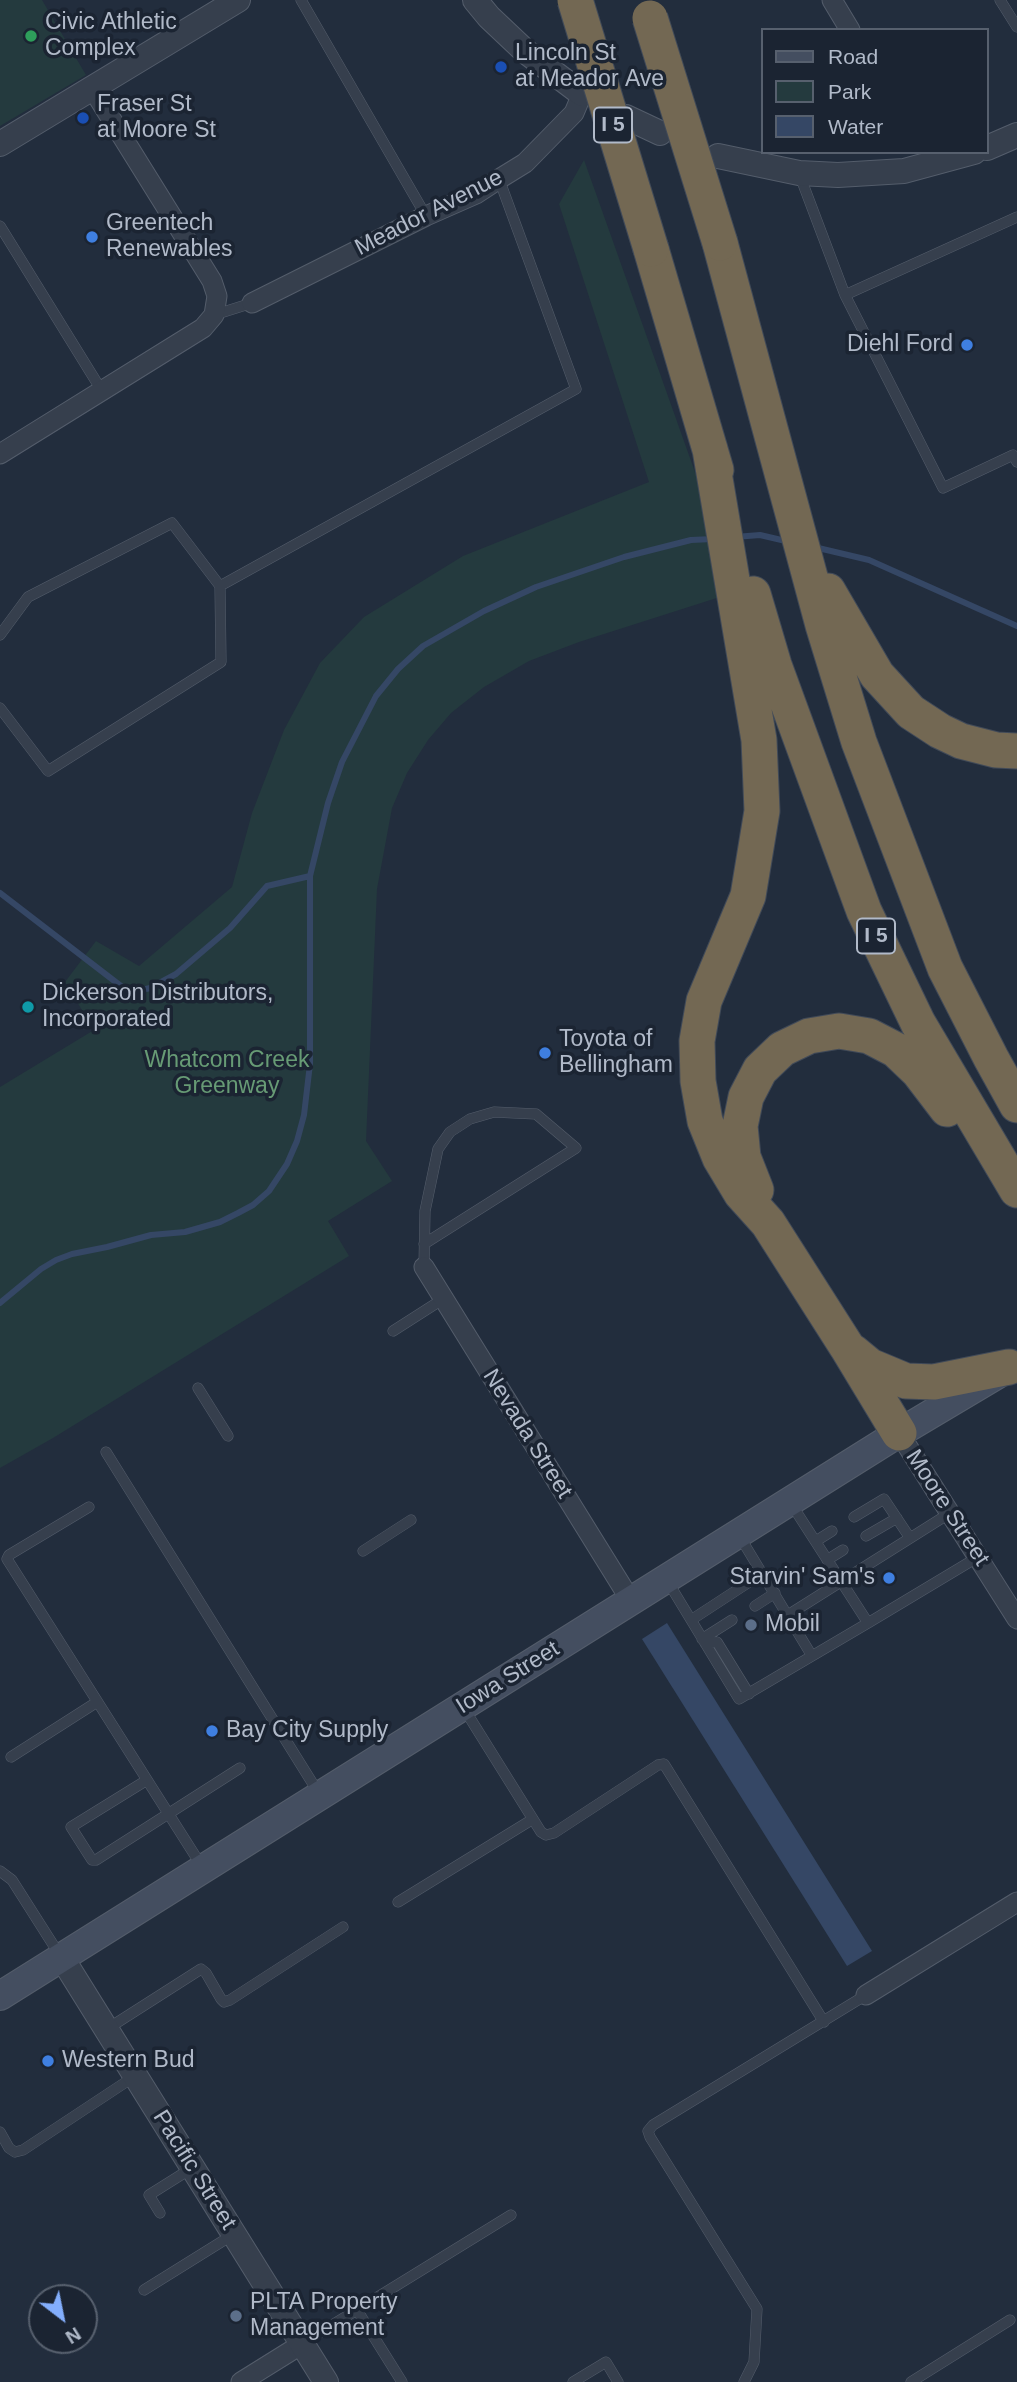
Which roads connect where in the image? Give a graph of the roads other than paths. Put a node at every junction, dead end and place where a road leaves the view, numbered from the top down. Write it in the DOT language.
graph roads {
  1 [pos="238,0"];
  2 [pos="301,0"];
  3 [pos="475,0"];
  4 [pos="575,0"];
  5 [pos="832,0"];
  6 [pos="1000,0"];
  7 [pos="647,9"];
  8 [pos="1017,27"];
  9 [pos="849,28"];
  10 [pos="92,88"];
  11 [pos="582,94"];
  12 [pos="626,117"];
  13 [pos="660,133"];
  14 [pos="1017,135"];
  15 [pos="0,144"];
  16 [pos="989,147"];
  17 [pos="961,154"];
  18 [pos="718,156"];
  19 [pos="929,159"];
  20 [pos="799,173"];
  21 [pos="499,179"];
  22 [pos="426,216"];
  23 [pos="1017,216"];
  24 [pos="0,226"];
  25 [pos="845,295"];
  26 [pos="252,303"];
  27 [pos="209,321"];
  28 [pos="102,391"];
  29 [pos="0,454"];
  30 [pos="1017,462"];
  31 [pos="220,586"];
  32 [pos="834,624"];
  33 [pos="0,635"];
  34 [pos="761,672"];
  35 [pos="0,708"];
  36 [pos="1017,751"];
  37 [pos="1017,1105"];
  38 [pos="1017,1190"];
  39 [pos="1017,1199"];
  40 [pos="768,1223"];
  41 [pos="424,1244"];
  42 [pos="424,1267"];
  43 [pos="443,1299"];
  44 [pos="393,1331"];
  45 [pos="847,1347"];
  46 [pos="1013,1365"];
  47 [pos="198,1388"];
  48 [pos="899,1433"];
  49 [pos="228,1436"];
  50 [pos="106,1452"];
  51 [pos="790,1501"];
  52 [pos="89,1507"];
  53 [pos="950,1513"];
  54 [pos="854,1517"];
  55 [pos="897,1518"];
  56 [pos="411,1520"];
  57 [pos="832,1531"];
  58 [pos="738,1534"];
  59 [pos="866,1536"];
  60 [pos="910,1538"];
  61 [pos="816,1541"];
  62 [pos="363,1550"];
  63 [pos="843,1550"];
  64 [pos="978,1557"];
  65 [pos="827,1560"];
  66 [pos="763,1573"];
  67 [pos="666,1579"];
  68 [pos="841,1581"];
  69 [pos="775,1593"];
  70 [pos="631,1601"];
  71 [pos="755,1606"];
  72 [pos="788,1615"];
  73 [pos="1017,1619"];
  74 [pos="691,1620"];
  75 [pos="732,1620"];
  76 [pos="868,1623"];
  77 [pos="704,1641"];
  78 [pos="812,1656"];
  79 [pos="97,1702"];
  80 [pos="463,1706"];
  81 [pos="11,1757"];
  82 [pos="240,1768"];
  83 [pos="147,1780"];
  84 [pos="321,1796"];
  85 [pos="168,1812"];
  86 [pos="533,1819"];
  87 [pos="203,1869"];
  88 [pos="0,1871"];
  89 [pos="398,1902"];
  90 [pos="1017,1902"];
  91 [pos="343,1927"];
  92 [pos="61,1958"];
  93 [pos="866,1995"];
  94 [pos="0,1996"];
  95 [pos="824,2022"];
  96 [pos="106,2030"];
  97 [pos="135,2076"];
  98 [pos="0,2132"];
  99 [pos="192,2167"];
  100 [pos="160,2213"];
  101 [pos="510,2215"];
  102 [pos="234,2234"];
  103 [pos="144,2290"];
  104 [pos="357,2310"];
  105 [pos="1010,2320"];
  106 [pos="302,2344"];
  107 [pos="251,2379"];
  108 [pos="326,2382"];
  109 [pos="402,2382"];
  110 [pos="573,2382"];
  111 [pos="618,2382"];
  112 [pos="744,2382"];
  113 [pos="911,2382"];
  1 -- 10 [label="street"];
  2 -- 22 [label="lane"];
  3 -- 11 [label="street"];
  4 -- 34 [label="highway, I 5, bridge"];
  5 -- 9 [label="street"];
  6 -- 8 [label="lane"];
  7 -- 32 [label="highway, bridge"];
  10 -- 15 [label="street"];
  10 -- 27 [label="street"];
  11 -- 21 [label="street, Meador Avenue"];
  12 -- 13 [label="street"];
  14 -- 16 [label="street"];
  17 -- 19 [label="street"];
  18 -- 20 [label="street"];
  19 -- 20 [label="street"];
  20 -- 25 [label="lane"];
  21 -- 22 [label="street, Meador Avenue"];
  21 -- 31 [label="lane"];
  22 -- 26 [label="street, Meador Avenue"];
  23 -- 25 [label="lane"];
  24 -- 28 [label="lane"];
  25 -- 30 [label="lane"];
  26 -- 27 [label="lane"];
  27 -- 28 [label="street"];
  28 -- 29 [label="street"];
  31 -- 33 [label="lane"];
  31 -- 35 [label="lane"];
  32 -- 36 [label="highway"];
  32 -- 37 [label="highway, I 5"];
  34 -- 38 [label="highway, I 5"];
  34 -- 40 [label="highway"];
  39 -- 40 [label="highway"];
  40 -- 45 [label="highway"];
  41 -- 41 [label="lane"];
  41 -- 42 [label="lane"];
  42 -- 43 [label="street, Nevada Street"];
  43 -- 44 [label="lane"];
  43 -- 70 [label="street, Nevada Street"];
  45 -- 46 [label="highway"];
  45 -- 48 [label="highway"];
  46 -- 48 [label="main road, Iowa Street"];
  47 -- 49 [label="lane"];
  48 -- 51 [label="main road, Iowa Street"];
  48 -- 53 [label="street, Moore Street"];
  50 -- 84 [label="lane"];
  51 -- 58 [label="main road, Iowa Street"];
  51 -- 61 [label="lane"];
  52 -- 79 [label="lane"];
  53 -- 60 [label="lane"];
  53 -- 64 [label="street, Moore Street"];
  54 -- 55 [label="lane"];
  55 -- 59 [label="lane"];
  55 -- 60 [label="lane"];
  56 -- 62 [label="lane"];
  57 -- 61 [label="lane"];
  58 -- 66 [label="lane"];
  58 -- 67 [label="main road, Iowa Street"];
  60 -- 68 [label="lane"];
  61 -- 65 [label="lane"];
  63 -- 65 [label="lane"];
  64 -- 73 [label="street, Moore Street"];
  64 -- 76 [label="lane"];
  65 -- 68 [label="lane"];
  66 -- 69 [label="lane"];
  66 -- 74 [label="lane"];
  67 -- 70 [label="main road, Iowa Street"];
  67 -- 74 [label="lane"];
  68 -- 72 [label="lane"];
  68 -- 76 [label="lane"];
  69 -- 71 [label="lane"];
  69 -- 72 [label="lane"];
  70 -- 80 [label="main road, Iowa Street"];
  72 -- 78 [label="lane"];
  74 -- 77 [label="lane"];
  75 -- 77 [label="lane"];
  76 -- 78 [label="lane"];
  77 -- 78 [label="lane"];
  79 -- 81 [label="lane"];
  79 -- 83 [label="lane"];
  80 -- 84 [label="main road, Iowa Street"];
  80 -- 86 [label="lane"];
  82 -- 85 [label="lane"];
  83 -- 85 [label="lane"];
  83 -- 85 [label="lane"];
  84 -- 87 [label="main road, Iowa Street"];
  85 -- 87 [label="lane"];
  86 -- 89 [label="lane"];
  86 -- 95 [label="lane"];
  87 -- 92 [label="main road, Iowa Street"];
  88 -- 92 [label="lane"];
  90 -- 93 [label="street"];
  91 -- 96 [label="lane"];
  92 -- 94 [label="main road, Iowa Street"];
  92 -- 96 [label="street, Pacific Street"];
  93 -- 95 [label="lane"];
  95 -- 112 [label="lane"];
  96 -- 97 [label="street, Pacific Street"];
  97 -- 98 [label="lane"];
  97 -- 99 [label="street, Pacific Street"];
  99 -- 100 [label="lane"];
  99 -- 102 [label="street, Pacific Street"];
  101 -- 104 [label="lane"];
  102 -- 103 [label="lane"];
  102 -- 106 [label="street, Pacific Street"];
  104 -- 106 [label="lane"];
  104 -- 109 [label="lane"];
  105 -- 113 [label="lane"];
  106 -- 107 [label="street"];
  106 -- 108 [label="street, Pacific Street"];
  110 -- 111 [label="lane"];
}
